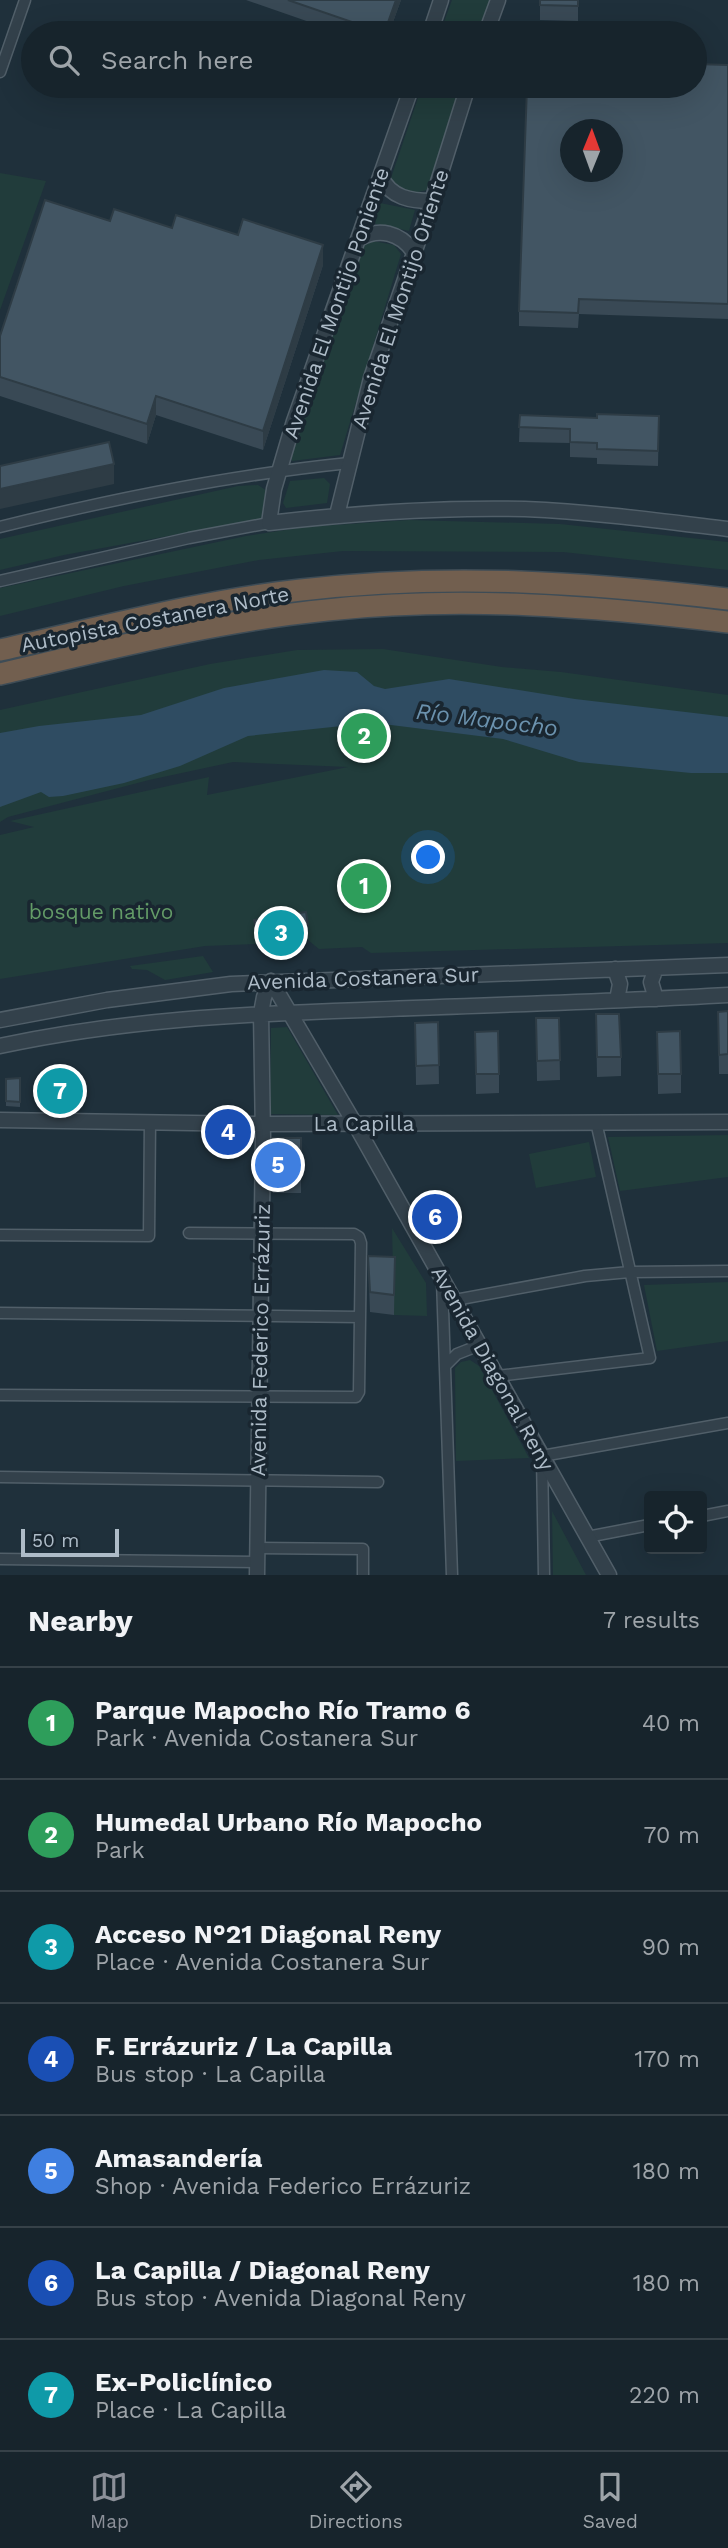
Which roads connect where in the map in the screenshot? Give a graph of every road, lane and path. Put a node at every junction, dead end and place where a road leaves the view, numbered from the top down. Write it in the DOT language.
graph roads {
  1 [pos="25,0"];
  2 [pos="441,0"];
  3 [pos="498,0"];
  4 [pos="434,21"];
  5 [pos="490,21"];
  6 [pos="0,72"];
  7 [pos="408,98"];
  8 [pos="464,98"];
  9 [pos="381,177"];
  10 [pos="432,201"];
  11 [pos="359,239"];
  12 [pos="413,251"];
  13 [pos="349,463"];
  14 [pos="279,470"];
  15 [pos="337,514"];
  16 [pos="269,523"];
  17 [pos="0,527"];
  18 [pos="728,529"];
  19 [pos="0,581"];
  20 [pos="728,599"];
  21 [pos="728,622"];
  22 [pos="0,650"];
  23 [pos="0,674"];
  24 [pos="728,965"];
  25 [pos="656,968"];
  26 [pos="615,969"];
  27 [pos="271,981"];
  28 [pos="728,995"];
  29 [pos="656,999"];
  30 [pos="617,1000"];
  31 [pos="291,1012"];
  32 [pos="261,1013"];
  33 [pos="0,1020"];
  34 [pos="0,1046"];
  35 [pos="0,1120"];
  36 [pos="150,1121"];
  37 [pos="596,1122"];
  38 [pos="728,1122"];
  39 [pos="263,1124"];
  40 [pos="355,1124"];
  41 [pos="189,1233"];
  42 [pos="261,1233"];
  43 [pos="0,1235"];
  44 [pos="728,1270"];
  45 [pos="630,1272"];
  46 [pos="442,1278"];
  47 [pos="455,1300"];
  48 [pos="0,1313"];
  49 [pos="260,1316"];
  50 [pos="360,1317"];
  51 [pos="480,1345"];
  52 [pos="446,1365"];
  53 [pos="497,1376"];
  54 [pos="0,1395"];
  55 [pos="259,1398"];
  56 [pos="728,1423"];
  57 [pos="542,1456"];
  58 [pos="0,1477"];
  59 [pos="258,1480"];
  60 [pos="378,1482"];
  61 [pos="728,1511"];
  62 [pos="707,1515"];
  63 [pos="644,1526"];
  64 [pos="587,1536"];
  65 [pos="0,1559"];
  66 [pos="257,1562"];
  67 [pos="363,1575"];
  68 [pos="452,1575"];
  69 [pos="544,1575"];
  70 [pos="609,1575"];
  1 -- 6 [label="street"];
  2 -- 4 [label="street"];
  3 -- 5 [label="street"];
  7 -- 9 [label="street, Avenida El Montijo Poniente"];
  8 -- 10 [label="street, Avenida El Montijo Oriente"];
  9 -- 10 [label="street"];
  9 -- 11 [label="street, Avenida El Montijo Poniente"];
  10 -- 12 [label="street, Avenida El Montijo Oriente"];
  11 -- 12 [label="street"];
  11 -- 14 [label="street, Avenida El Montijo Poniente"];
  12 -- 13 [label="street, Avenida El Montijo Oriente"];
  13 -- 14 [label="street"];
  13 -- 15 [label="street, Avenida El Montijo Oriente"];
  14 -- 16 [label="street, Avenida El Montijo Poniente"];
  14 -- 17 [label="street"];
  15 -- 16 [label="street"];
  15 -- 18 [label="street"];
  16 -- 19 [label="street"];
  20 -- 22 [label="highway, Autopista Costanera Norte"];
  21 -- 23 [label="highway, Autopista Costanera Norte"];
  24 -- 25 [label="street, Avenida Costanera Sur"];
  25 -- 26 [label="street, Avenida Costanera Sur"];
  25 -- 29 [label="street"];
  26 -- 27 [label="street, Avenida Costanera Sur"];
  26 -- 30 [label="street"];
  27 -- 31 [label="street, Avenida Diagonal Reny"];
  27 -- 32 [label="street, Avenida Federico Errázuriz"];
  27 -- 33 [label="street, Avenida Costanera Sur"];
  28 -- 29 [label="street, Avenida Costanera Sur"];
  29 -- 30 [label="street, Avenida Costanera Sur"];
  30 -- 31 [label="street, Avenida Costanera Sur"];
  31 -- 32 [label="street, Avenida Costanera Sur"];
  31 -- 40 [label="street, Avenida Diagonal Reny"];
  32 -- 34 [label="street, Avenida Costanera Sur"];
  32 -- 39 [label="street, Avenida Federico Errázuriz"];
  35 -- 36 [label="street, La Capilla"];
  36 -- 39 [label="street, La Capilla"];
  36 -- 43 [label="street"];
  37 -- 38 [label="street, La Capilla"];
  37 -- 40 [label="street, La Capilla"];
  37 -- 45 [label="street"];
  39 -- 40 [label="street, La Capilla"];
  39 -- 42 [label="street, Avenida Federico Errázuriz"];
  40 -- 46 [label="street, Avenida Diagonal Reny"];
  41 -- 42 [label="street"];
  42 -- 49 [label="street, Avenida Federico Errázuriz"];
  42 -- 50 [label="street"];
  44 -- 45 [label="street"];
  45 -- 47 [label="street"];
  45 -- 53 [label="street"];
  46 -- 47 [label="street, Avenida Diagonal Reny"];
  46 -- 52 [label="street"];
  47 -- 51 [label="street, Avenida Diagonal Reny"];
  48 -- 49 [label="street"];
  49 -- 50 [label="street"];
  49 -- 55 [label="street, Avenida Federico Errázuriz"];
  50 -- 55 [label="street"];
  51 -- 52 [label="street"];
  51 -- 53 [label="street, Avenida Diagonal Reny"];
  52 -- 68 [label="street"];
  53 -- 57 [label="street, Avenida Diagonal Reny"];
  54 -- 55 [label="street"];
  55 -- 59 [label="street, Avenida Federico Errázuriz"];
  56 -- 57 [label="street"];
  57 -- 64 [label="street, Avenida Diagonal Reny"];
  57 -- 69 [label="street"];
  58 -- 59 [label="street"];
  59 -- 60 [label="street"];
  59 -- 66 [label="street, Avenida Federico Errázuriz"];
  61 -- 62 [label="street"];
  63 -- 64 [label="street"];
  64 -- 70 [label="street, Avenida Diagonal Reny"];
  65 -- 66 [label="street"];
  66 -- 67 [label="street"];
}
